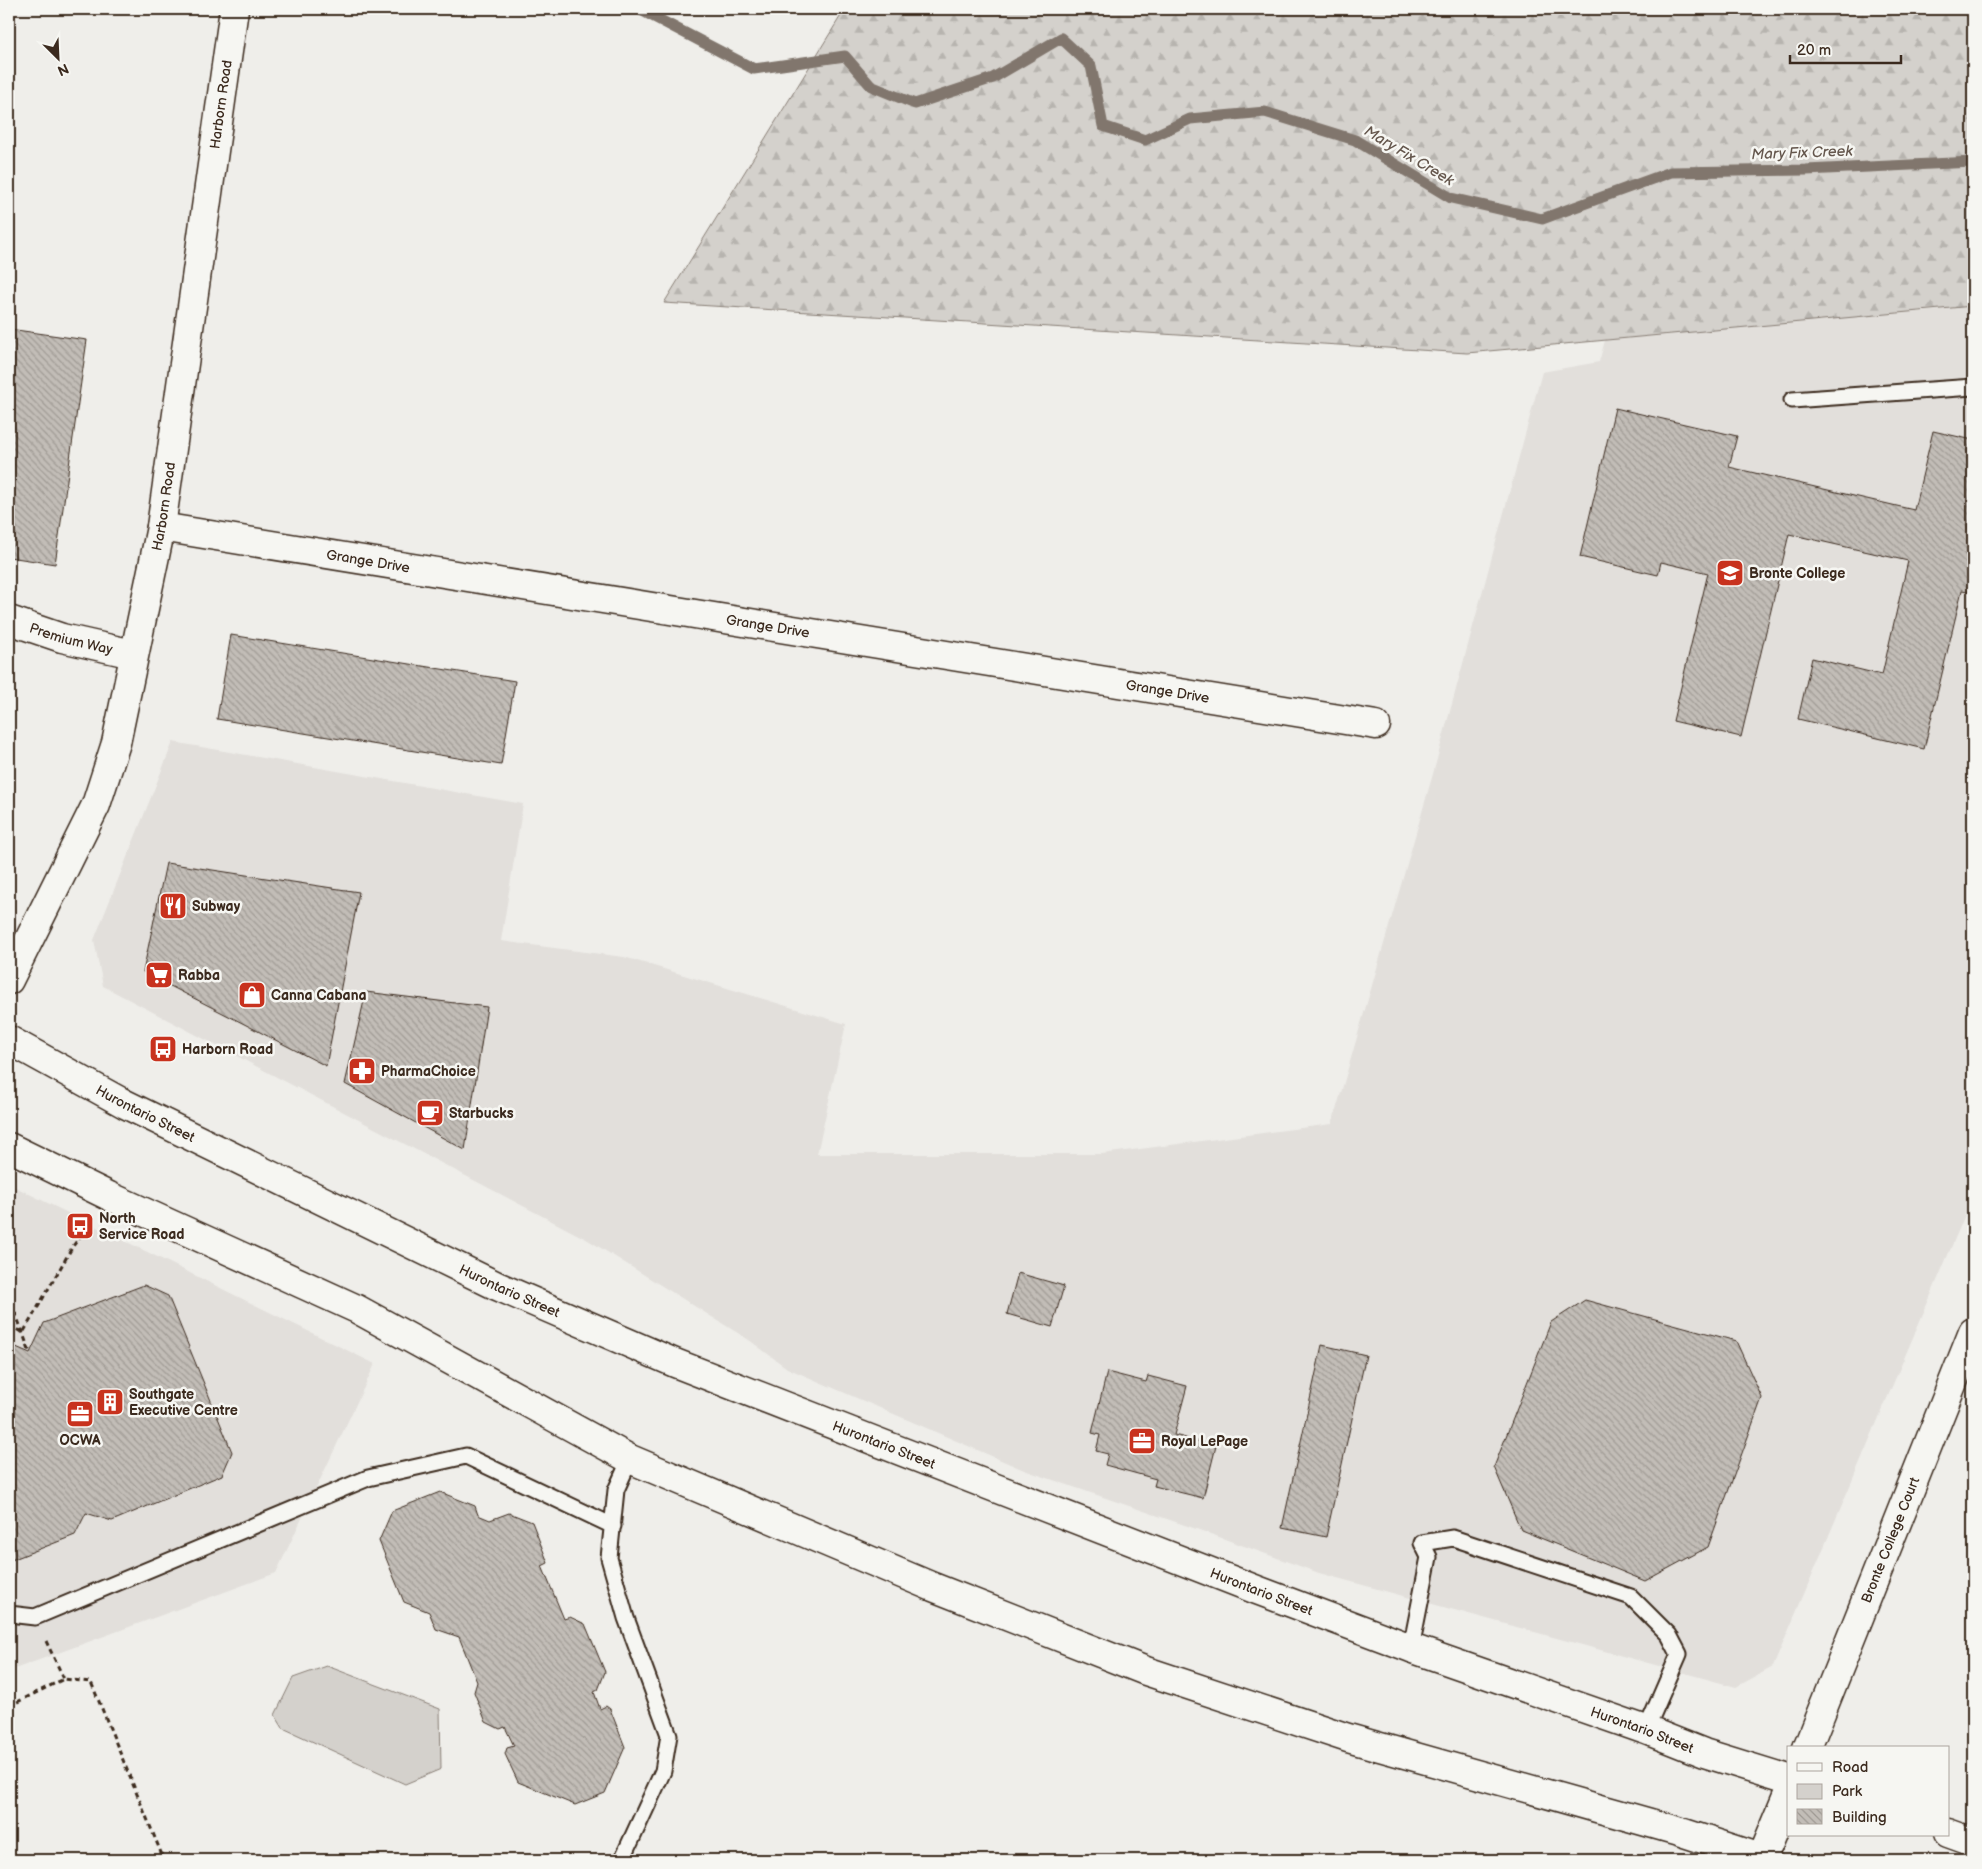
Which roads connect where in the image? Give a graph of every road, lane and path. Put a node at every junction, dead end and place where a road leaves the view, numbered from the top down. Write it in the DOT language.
graph roads {
  1 [pos="234,9"];
  2 [pos="1973,387"];
  3 [pos="1792,400"];
  4 [pos="161,528"];
  5 [pos="9,620"];
  6 [pos="133,654"];
  7 [pos="1376,725"];
  8 [pos="9,980"];
  9 [pos="9,1040"];
  10 [pos="9,1147"];
  11 [pos="109,1196"];
  12 [pos="9,1295"];
  13 [pos="9,1326"];
  14 [pos="1973,1332"];
  15 [pos="23,1333"];
  16 [pos="30,1353"];
  17 [pos="630,1459"];
  18 [pos="612,1526"];
  19 [pos="9,1614"];
  20 [pos="35,1617"];
  21 [pos="1411,1648"];
  22 [pos="64,1679"];
  23 [pos="9,1706"];
  24 [pos="1646,1730"];
  25 [pos="1808,1746"];
  26 [pos="1787,1779"];
  27 [pos="1787,1798"];
  28 [pos="1950,1834"];
  29 [pos="1973,1842"];
  30 [pos="164,1860"];
  31 [pos="622,1860"];
  32 [pos="1764,1860"];
  1 -- 4 [label="main road, Harborn Road"];
  2 -- 3 [label="lane"];
  4 -- 6 [label="main road, Harborn Road"];
  4 -- 7 [label="main road, Grange Drive"];
  5 -- 6 [label="main road, Premium Way"];
  6 -- 8 [label="main road, Harborn Road"];
  9 -- 21 [label="main road, Hurontario Street"];
  10 -- 11 [label="main road"];
  11 -- 15 [label="path"];
  11 -- 17 [label="main road"];
  12 -- 15 [label="path"];
  13 -- 15 [label="path"];
  14 -- 25 [label="main road, Bronte College Court"];
  15 -- 16 [label="path"];
  17 -- 18 [label="lane"];
  17 -- 32 [label="main road"];
  18 -- 20 [label="lane"];
  18 -- 31 [label="lane"];
  19 -- 20 [label="lane"];
  20 -- 22 [label="path"];
  21 -- 24 [label="main road, Hurontario Street"];
  21 -- 24 [label="lane"];
  22 -- 23 [label="path"];
  22 -- 30 [label="path"];
  24 -- 26 [label="main road, Hurontario Street"];
  27 -- 32 [label="main road"];
  28 -- 29 [label="main road"];
}
